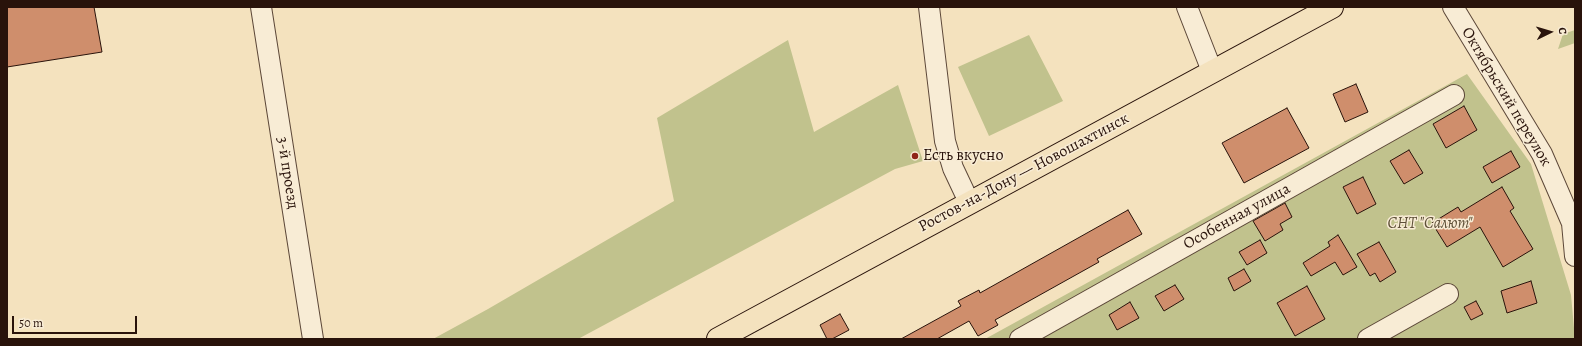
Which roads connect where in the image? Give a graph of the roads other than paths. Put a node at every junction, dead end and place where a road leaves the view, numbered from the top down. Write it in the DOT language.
graph roads {
  1 [pos="261,7"];
  2 [pos="929,7"];
  3 [pos="1187,7"];
  4 [pos="1332,7"];
  5 [pos="1453,7"];
  6 [pos="1212,71"];
  7 [pos="1454,95"];
  8 [pos="969,202"];
  9 [pos="1575,256"];
  10 [pos="1448,294"];
  11 [pos="313,339"];
  12 [pos="718,339"];
  13 [pos="1020,339"];
  14 [pos="1368,339"];
  1 -- 11 [label="street, 3-й проезд"];
  2 -- 8 [label="street"];
  3 -- 6 [label="street"];
  4 -- 6 [label="main road, Ростов-на-Дону — Новошахтинск"];
  5 -- 9 [label="street, Октябрьский переулок"];
  6 -- 8 [label="main road, Ростов-на-Дону — Новошахтинск"];
  7 -- 13 [label="street, Особенная улица"];
  8 -- 12 [label="main road, Ростов-на-Дону — Новошахтинск"];
  10 -- 14 [label="street"];
}
